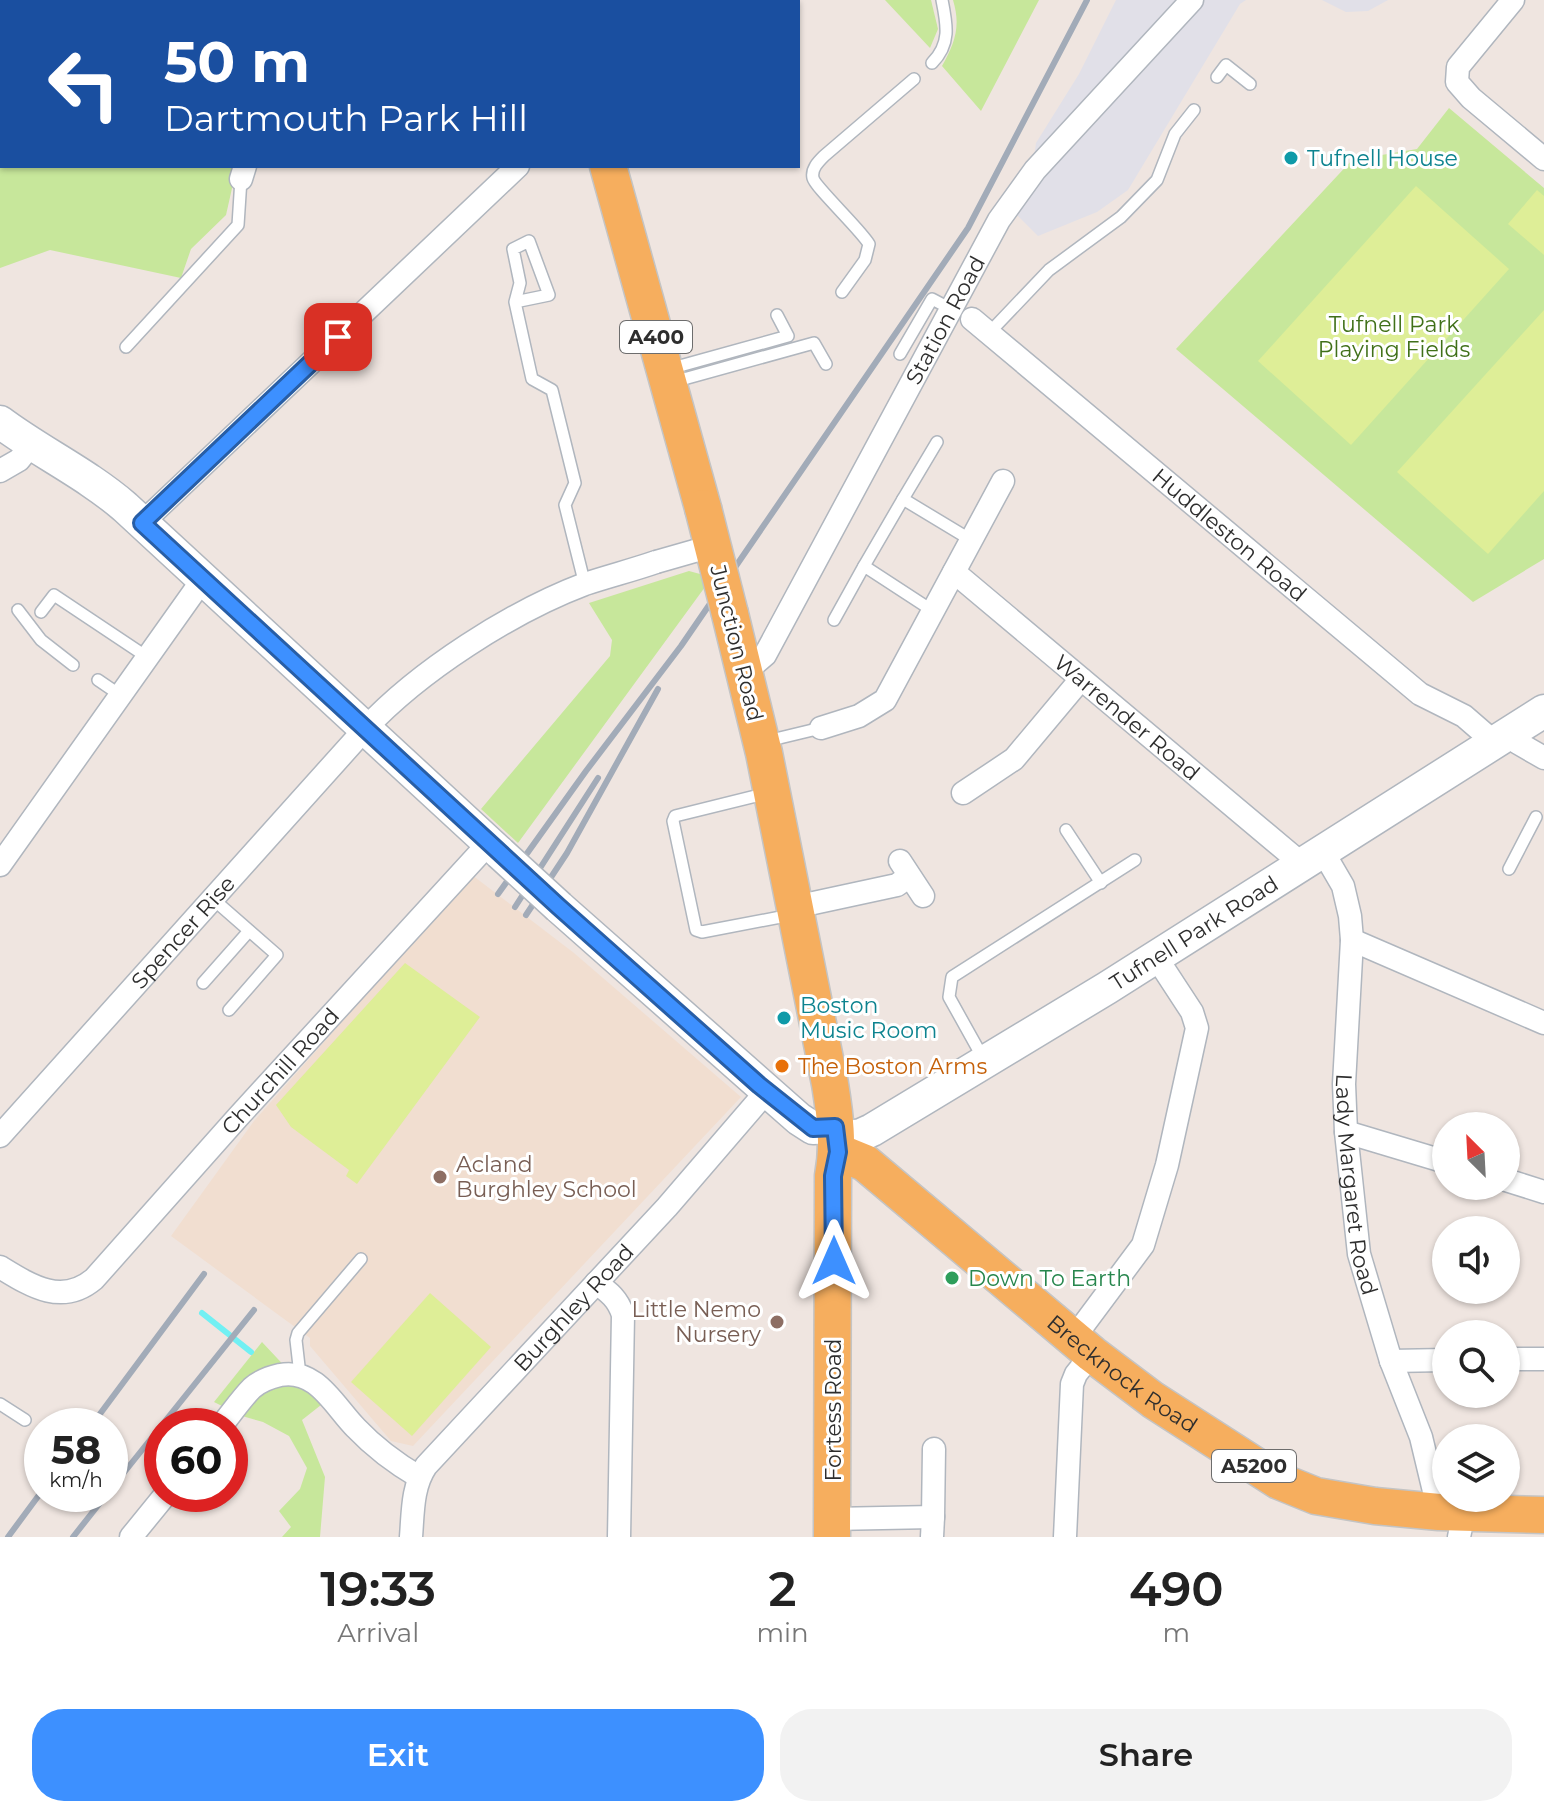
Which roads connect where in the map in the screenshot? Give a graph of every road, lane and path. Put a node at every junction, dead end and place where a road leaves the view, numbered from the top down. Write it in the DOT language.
graph roads {
  1 [pos="942,0"];
  2 [pos="1513,0"];
  3 [pos="1185,3"];
  4 [pos="932,63"];
  5 [pos="1217,77"];
  6 [pos="914,79"];
  7 [pos="1250,84"];
  8 [pos="1194,110"];
  9 [pos="1544,159"];
  10 [pos="516,168"];
  11 [pos="609,168"];
  12 [pos="243,172"];
  13 [pos="842,292"];
  14 [pos="515,302"];
  15 [pos="951,309"];
  16 [pos="777,315"];
  17 [pos="981,326"];
  18 [pos="126,347"];
  19 [pos="900,354"];
  20 [pos="826,364"];
  21 [pos="667,376"];
  22 [pos="0,422"];
  23 [pos="937,442"];
  24 [pos="31,445"];
  25 [pos="0,471"];
  26 [pos="1003,481"];
  27 [pos="903,499"];
  28 [pos="142,523"];
  29 [pos="971,540"];
  30 [pos="712,546"];
  31 [pos="864,566"];
  32 [pos="954,572"];
  33 [pos="203,579"];
  34 [pos="585,585"];
  35 [pos="18,610"];
  36 [pos="933,611"];
  37 [pos="41,612"];
  38 [pos="834,620"];
  39 [pos="147,657"];
  40 [pos="73,665"];
  41 [pos="744,673"];
  42 [pos="1081,679"];
  43 [pos="98,680"];
  44 [pos="120,695"];
  45 [pos="1544,711"];
  46 [pos="821,728"];
  47 [pos="365,729"];
  48 [pos="1502,737"];
  49 [pos="762,742"];
  50 [pos="1544,758"];
  51 [pos="772,792"];
  52 [pos="963,793"];
  53 [pos="1536,817"];
  54 [pos="1066,830"];
  55 [pos="494,848"];
  56 [pos="1312,857"];
  57 [pos="1135,860"];
  58 [pos="0,865"];
  59 [pos="1509,869"];
  60 [pos="1101,883"];
  61 [pos="923,896"];
  62 [pos="213,899"];
  63 [pos="795,911"];
  64 [pos="249,931"];
  65 [pos="1352,940"];
  66 [pos="1156,957"];
  67 [pos="203,983"];
  68 [pos="229,1010"];
  69 [pos="1544,1023"];
  70 [pos="985,1062"];
  71 [pos="766,1092"];
  72 [pos="1346,1132"];
  73 [pos="0,1136"];
  74 [pos="837,1139"];
  75 [pos="1432,1158"];
  76 [pos="1520,1184"];
  77 [pos="1544,1192"];
  78 [pos="361,1259"];
  79 [pos="0,1267"];
  80 [pos="596,1283"];
  81 [pos="1082,1346"];
  82 [pos="1520,1359"];
  83 [pos="1544,1359"];
  84 [pos="1432,1360"];
  85 [pos="1391,1361"];
  86 [pos="300,1375"];
  87 [pos="0,1404"];
  88 [pos="236,1408"];
  89 [pos="24,1419"];
  90 [pos="934,1449"];
  91 [pos="419,1477"];
  92 [pos="151,1512"];
  93 [pos="1544,1515"];
  94 [pos="1454,1520"];
  95 [pos="932,1527"];
  96 [pos="832,1528"];
  97 [pos="131,1537"];
  98 [pos="411,1537"];
  99 [pos="619,1537"];
  100 [pos="1065,1537"];
  1 -- 4 [label="lane"];
  2 -- 9 [label="street"];
  3 -- 15 [label="street, Station Road"];
  5 -- 7 [label="lane"];
  6 -- 13 [label="lane"];
  8 -- 17 [label="lane"];
  10 -- 28 [label="street"];
  11 -- 21 [label="main road, Junction Road / A400"];
  12 -- 18 [label="lane"];
  14 -- 14 [label="lane"];
  14 -- 34 [label="lane"];
  15 -- 19 [label="lane"];
  15 -- 41 [label="street, Station Road"];
  16 -- 21 [label="lane"];
  17 -- 48 [label="street, Huddleston Road"];
  20 -- 21 [label="lane"];
  21 -- 30 [label="main road, Junction Road / A400, bridge"];
  22 -- 24 [label="street"];
  23 -- 27 [label="lane"];
  24 -- 25 [label="street"];
  24 -- 28 [label="street"];
  26 -- 29 [label="street"];
  27 -- 29 [label="lane"];
  27 -- 31 [label="lane"];
  28 -- 33 [label="street"];
  29 -- 32 [label="street"];
  30 -- 34 [label="street, Spencer Rise, bridge"];
  30 -- 41 [label="main road, Junction Road / A400, bridge"];
  31 -- 36 [label="lane"];
  31 -- 38 [label="lane"];
  32 -- 36 [label="street"];
  32 -- 42 [label="street, Warrender Road"];
  33 -- 39 [label="street"];
  33 -- 47 [label="street"];
  34 -- 47 [label="street, Spencer Rise"];
  35 -- 40 [label="lane"];
  36 -- 46 [label="street"];
  37 -- 39 [label="lane"];
  39 -- 44 [label="street"];
  41 -- 49 [label="main road, Junction Road / A400"];
  42 -- 52 [label="street"];
  42 -- 56 [label="street, Warrender Road"];
  43 -- 44 [label="lane"];
  44 -- 58 [label="street"];
  45 -- 48 [label="street, Tufnell Park Road"];
  46 -- 49 [label="lane"];
  47 -- 55 [label="street"];
  47 -- 62 [label="street, Spencer Rise"];
  48 -- 50 [label="street, Huddleston Road"];
  48 -- 56 [label="street, Tufnell Park Road"];
  49 -- 51 [label="main road, Junction Road / A400"];
  51 -- 63 [label="main road, Junction Road / A400"];
  51 -- 63 [label="lane"];
  53 -- 59 [label="lane"];
  54 -- 60 [label="lane"];
  55 -- 71 [label="street, bridge"];
  55 -- 79 [label="street, Churchill Road"];
  56 -- 65 [label="street, Lady Margaret Road"];
  56 -- 66 [label="street, Tufnell Park Road"];
  57 -- 60 [label="lane"];
  60 -- 70 [label="lane"];
  61 -- 63 [label="street"];
  62 -- 64 [label="lane"];
  62 -- 73 [label="street, Spencer Rise"];
  63 -- 74 [label="main road, Junction Road / A400"];
  64 -- 67 [label="lane"];
  64 -- 68 [label="lane"];
  65 -- 69 [label="street"];
  65 -- 72 [label="street, Lady Margaret Road"];
  66 -- 70 [label="street, Tufnell Park Road"];
  66 -- 81 [label="street"];
  70 -- 74 [label="street, Tufnell Park Road"];
  71 -- 74 [label="street"];
  71 -- 80 [label="street, Burghley Road"];
  72 -- 75 [label="street"];
  72 -- 85 [label="street, Lady Margaret Road"];
  74 -- 81 [label="main road, Brecknock Road / A5200"];
  74 -- 96 [label="main road, Fortess Road / A400"];
  76 -- 77 [label="street"];
  78 -- 86 [label="lane"];
  80 -- 91 [label="street, Burghley Road"];
  80 -- 99 [label="street"];
  81 -- 94 [label="main road, Brecknock Road / A5200"];
  81 -- 100 [label="street"];
  82 -- 83 [label="street"];
  84 -- 85 [label="street"];
  85 -- 94 [label="street, Lady Margaret Road"];
  86 -- 88 [label="street"];
  86 -- 91 [label="street"];
  87 -- 89 [label="lane"];
  90 -- 95 [label="street"];
  91 -- 98 [label="street"];
  92 -- 97 [label="street"];
  93 -- 94 [label="main road, Brecknock Road / A5200"];
  95 -- 96 [label="street"];
}
